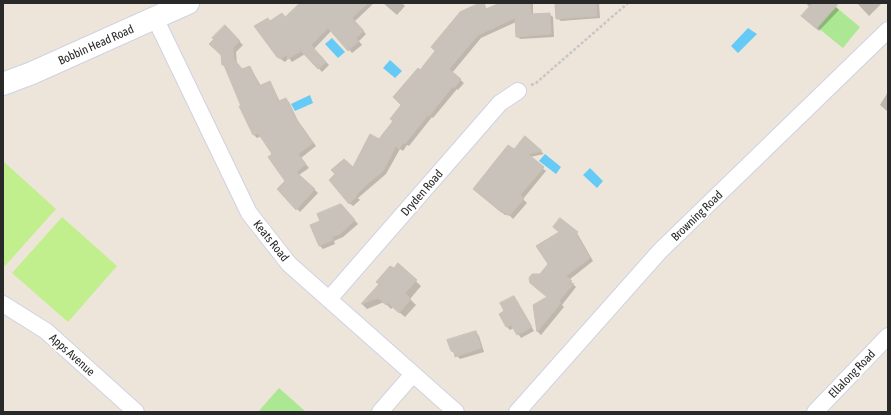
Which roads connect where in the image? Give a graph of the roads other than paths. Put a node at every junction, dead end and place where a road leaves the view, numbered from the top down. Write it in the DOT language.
graph roads {
  1 [pos="188,3"];
  2 [pos="155,18"];
  3 [pos="888,30"];
  4 [pos="3,84"];
  5 [pos="518,91"];
  6 [pos="329,299"];
  7 [pos="3,304"];
  8 [pos="888,336"];
  9 [pos="413,374"];
  10 [pos="136,412"];
  11 [pos="380,412"];
  12 [pos="456,412"];
  13 [pos="518,412"];
  14 [pos="816,412"];
  1 -- 2 [label="main road, Bobbin Head Road"];
  2 -- 4 [label="main road, Bobbin Head Road"];
  2 -- 6 [label="street, Keats Road"];
  3 -- 13 [label="street, Browning Road"];
  5 -- 6 [label="street, Dryden Road"];
  6 -- 9 [label="street, Keats Road"];
  7 -- 10 [label="street, Apps Avenue"];
  8 -- 14 [label="street, Ellalong Road"];
  9 -- 11 [label="street"];
  9 -- 12 [label="street, Keats Road"];
}
